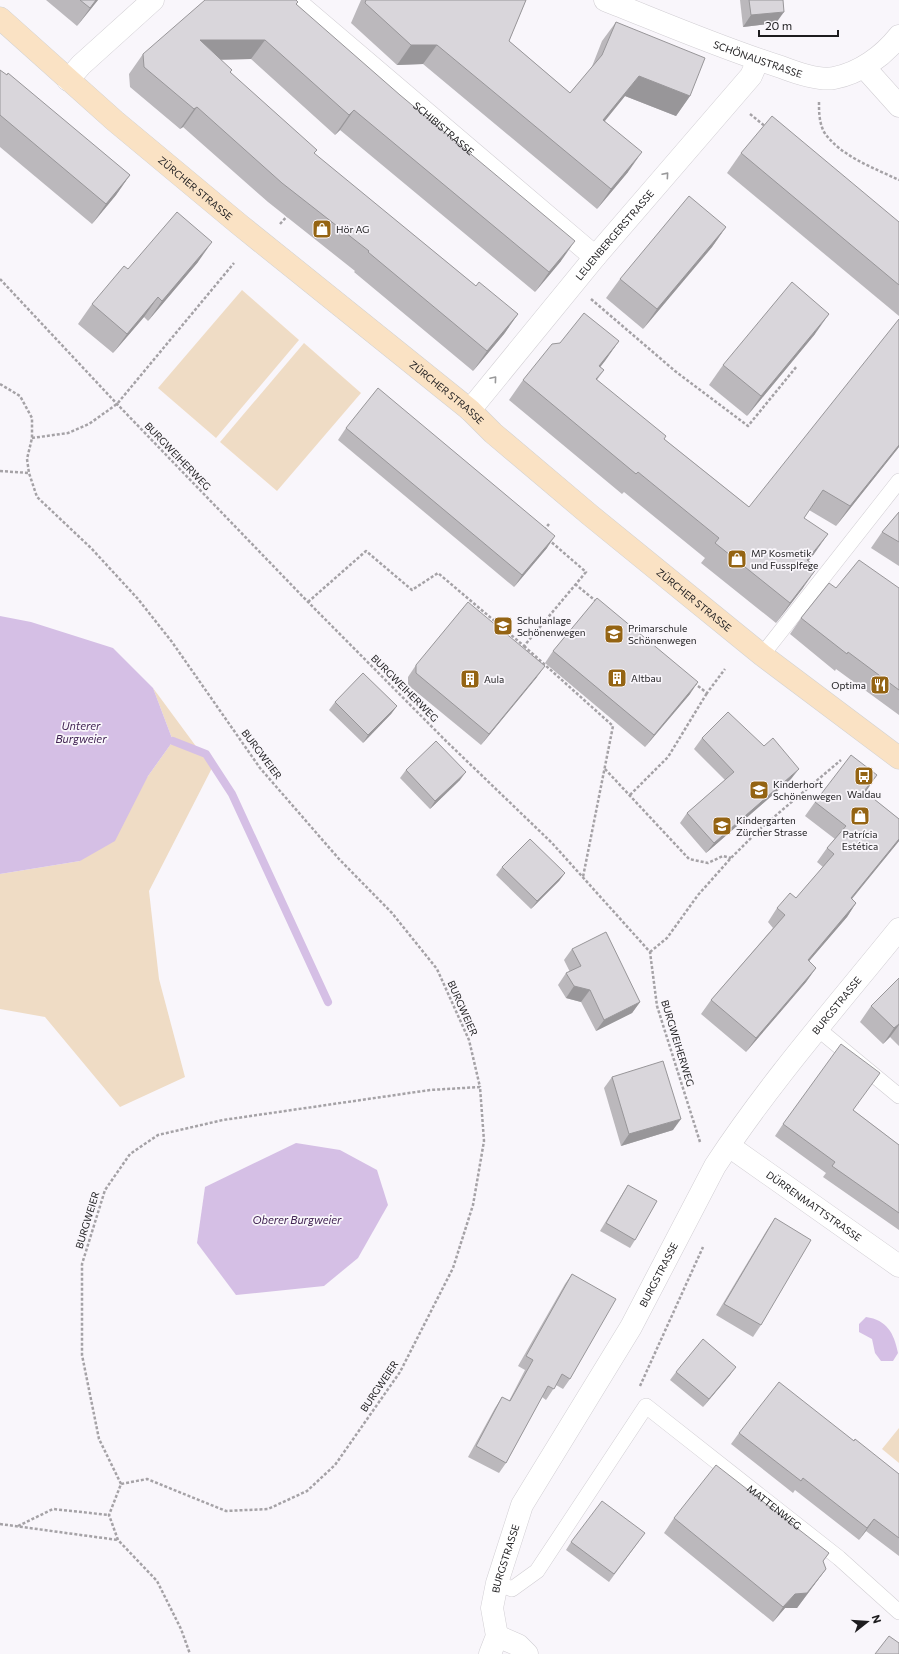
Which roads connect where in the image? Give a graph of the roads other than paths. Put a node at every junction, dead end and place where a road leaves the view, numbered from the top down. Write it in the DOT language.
graph roads {
  1 [pos="153,0"];
  2 [pos="293,0"];
  3 [pos="605,0"];
  4 [pos="0,18"];
  5 [pos="899,36"];
  6 [pos="758,60"];
  7 [pos="864,67"];
  8 [pos="68,80"];
  9 [pos="899,106"];
  10 [pos="595,257"];
  11 [pos="470,410"];
  12 [pos="899,481"];
  13 [pos="762,655"];
  14 [pos="899,758"];
  15 [pos="899,929"];
  16 [pos="818,1029"];
  17 [pos="899,1096"];
  18 [pos="729,1146"];
  19 [pos="899,1266"];
  20 [pos="497,1584"];
  21 [pos="899,1612"];
  22 [pos="493,1645"];
  23 [pos="527,1654"];
  1 -- 8 [label="street"];
  2 -- 10 [label="street, SCHIBISTRASSE"];
  3 -- 6 [label="street, SCHÖNAUSTRASSE"];
  4 -- 8 [label="main road, ZÜRCHER STRASSE"];
  5 -- 7 [label="street, SCHÖNAUSTRASSE"];
  6 -- 7 [label="street, SCHÖNAUSTRASSE"];
  10 -- 6 [label="street, LEUENBERGERSTRASSE, one-way"];
  7 -- 9 [label="street"];
  8 -- 11 [label="main road, ZÜRCHER STRASSE"];
  11 -- 10 [label="street, LEUENBERGERSTRASSE, one-way"];
  11 -- 13 [label="main road, ZÜRCHER STRASSE"];
  12 -- 13 [label="lane"];
  13 -- 14 [label="main road, ZÜRCHER STRASSE"];
  15 -- 16 [label="street, BURGSTRASSE"];
  16 -- 17 [label="lane"];
  16 -- 18 [label="street, BURGSTRASSE"];
  18 -- 19 [label="street, DÜRRENMATTSTRASSE"];
  18 -- 20 [label="street, BURGSTRASSE"];
  20 -- 21 [label="lane, MATTENWEG"];
  20 -- 22 [label="street, BURGSTRASSE"];
  22 -- 23 [label="street"];
}
